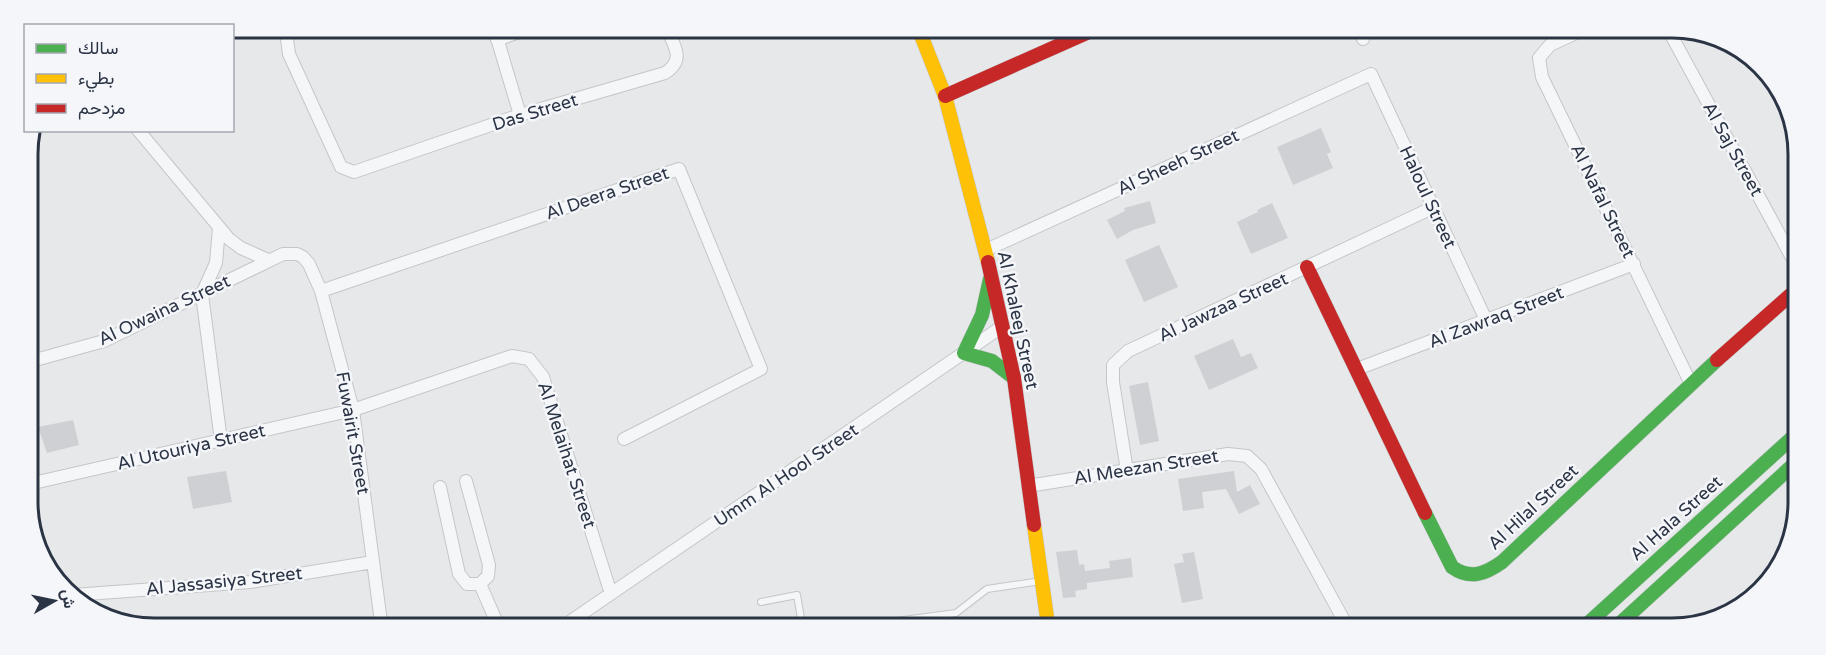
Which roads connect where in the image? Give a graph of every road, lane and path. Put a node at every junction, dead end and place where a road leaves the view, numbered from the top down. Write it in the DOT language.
graph roads {
  1 [pos="288,38"];
  2 [pos="496,38"];
  3 [pos="671,38"];
  4 [pos="922,38"];
  5 [pos="1075,38"];
  6 [pos="1565,38"];
  7 [pos="1673,38"];
  8 [pos="1371,74"];
  9 [pos="945,96"];
  10 [pos="520,115"];
  11 [pos="140,132"];
  12 [pos="1432,208"];
  13 [pos="219,228"];
  14 [pos="986,250"];
  15 [pos="1788,250"];
  16 [pos="297,254"];
  17 [pos="268,260"];
  18 [pos="1634,264"];
  19 [pos="1307,267"];
  20 [pos="991,274"];
  21 [pos="321,291"];
  22 [pos="202,294"];
  23 [pos="1788,297"];
  24 [pos="1486,320"];
  25 [pos="1003,326"];
  26 [pos="964,353"];
  27 [pos="37,359"];
  28 [pos="1357,369"];
  29 [pos="1014,378"];
  30 [pos="1691,384"];
  31 [pos="353,410"];
  32 [pos="624,439"];
  33 [pos="221,441"];
  34 [pos="1788,441"];
  35 [pos="1788,470"];
  36 [pos="1127,471"];
  37 [pos="466,481"];
  38 [pos="37,482"];
  39 [pos="1028,486"];
  40 [pos="440,487"];
  41 [pos="374,562"];
  42 [pos="1041,581"];
  43 [pos="480,584"];
  44 [pos="84,594"];
  45 [pos="611,594"];
  46 [pos="761,602"];
  47 [pos="927,617"];
  48 [pos="1047,617"];
  49 [pos="1342,617"];
  50 [pos="1595,617"];
  51 [pos="1627,617"];
  52 [pos="381,618"];
  53 [pos="495,618"];
  54 [pos="576,618"];
  55 [pos="801,618"];
  1 -- 10 [label="street, Das Street"];
  2 -- 10 [label="street"];
  3 -- 10 [label="street, Das Street"];
  4 -- 9 [label="street, Al Khaleej Street"];
  5 -- 9 [label="street"];
  6 -- 18 [label="street, Al Nafal Street"];
  7 -- 15 [label="street, Al Saj Street"];
  8 -- 12 [label="street, Haloul Street"];
  8 -- 14 [label="street, Al Sheeh Street"];
  9 -- 14 [label="street, Al Khaleej Street"];
  11 -- 13 [label="street"];
  12 -- 19 [label="street, Al Jawzaa Street"];
  12 -- 24 [label="street, Haloul Street"];
  13 -- 17 [label="street"];
  13 -- 22 [label="street"];
  14 -- 20 [label="street, Al Khaleej Street"];
  16 -- 17 [label="street, Al Owaina Street"];
  16 -- 21 [label="street, Fuwairit Street"];
  17 -- 22 [label="street, Al Owaina Street"];
  18 -- 24 [label="street, Al Zawraq Street"];
  18 -- 30 [label="street, Al Nafal Street"];
  19 -- 28 [label="street, Al Hilal Street"];
  19 -- 36 [label="street, Al Jawzaa Street"];
  20 -- 25 [label="street, Al Khaleej Street"];
  20 -- 26 [label="street"];
  21 -- 31 [label="street, Fuwairit Street"];
  21 -- 32 [label="street, Al Deera Street"];
  22 -- 27 [label="street, Al Owaina Street"];
  22 -- 33 [label="street"];
  23 -- 30 [label="street, Al Hilal Street"];
  24 -- 28 [label="street, Al Zawraq Street"];
  25 -- 26 [label="street, Umm Al Hool Street"];
  25 -- 29 [label="street, Al Khaleej Street"];
  26 -- 29 [label="street"];
  26 -- 45 [label="street, Umm Al Hool Street"];
  28 -- 30 [label="street, Al Hilal Street"];
  29 -- 39 [label="street, Al Khaleej Street"];
  31 -- 33 [label="street, Al Utouriya Street"];
  31 -- 41 [label="street, Fuwairit Street"];
  31 -- 45 [label="street, Al Melaihat Street"];
  33 -- 38 [label="street, Al Utouriya Street"];
  34 -- 50 [label="street, Al Hala Street"];
  35 -- 51 [label="street"];
  36 -- 39 [label="street, Al Meezan Street"];
  36 -- 49 [label="street, Al Meezan Street"];
  37 -- 43 [label="street"];
  39 -- 42 [label="street, Al Khaleej Street"];
  40 -- 43 [label="street"];
  41 -- 44 [label="street, Al Jassasiya Street"];
  41 -- 52 [label="street, Fuwairit Street"];
  42 -- 47 [label="lane"];
  42 -- 48 [label="street, Al Khaleej Street"];
  43 -- 53 [label="street"];
  45 -- 54 [label="street, Umm Al Hool Street"];
  46 -- 55 [label="lane"];
}
